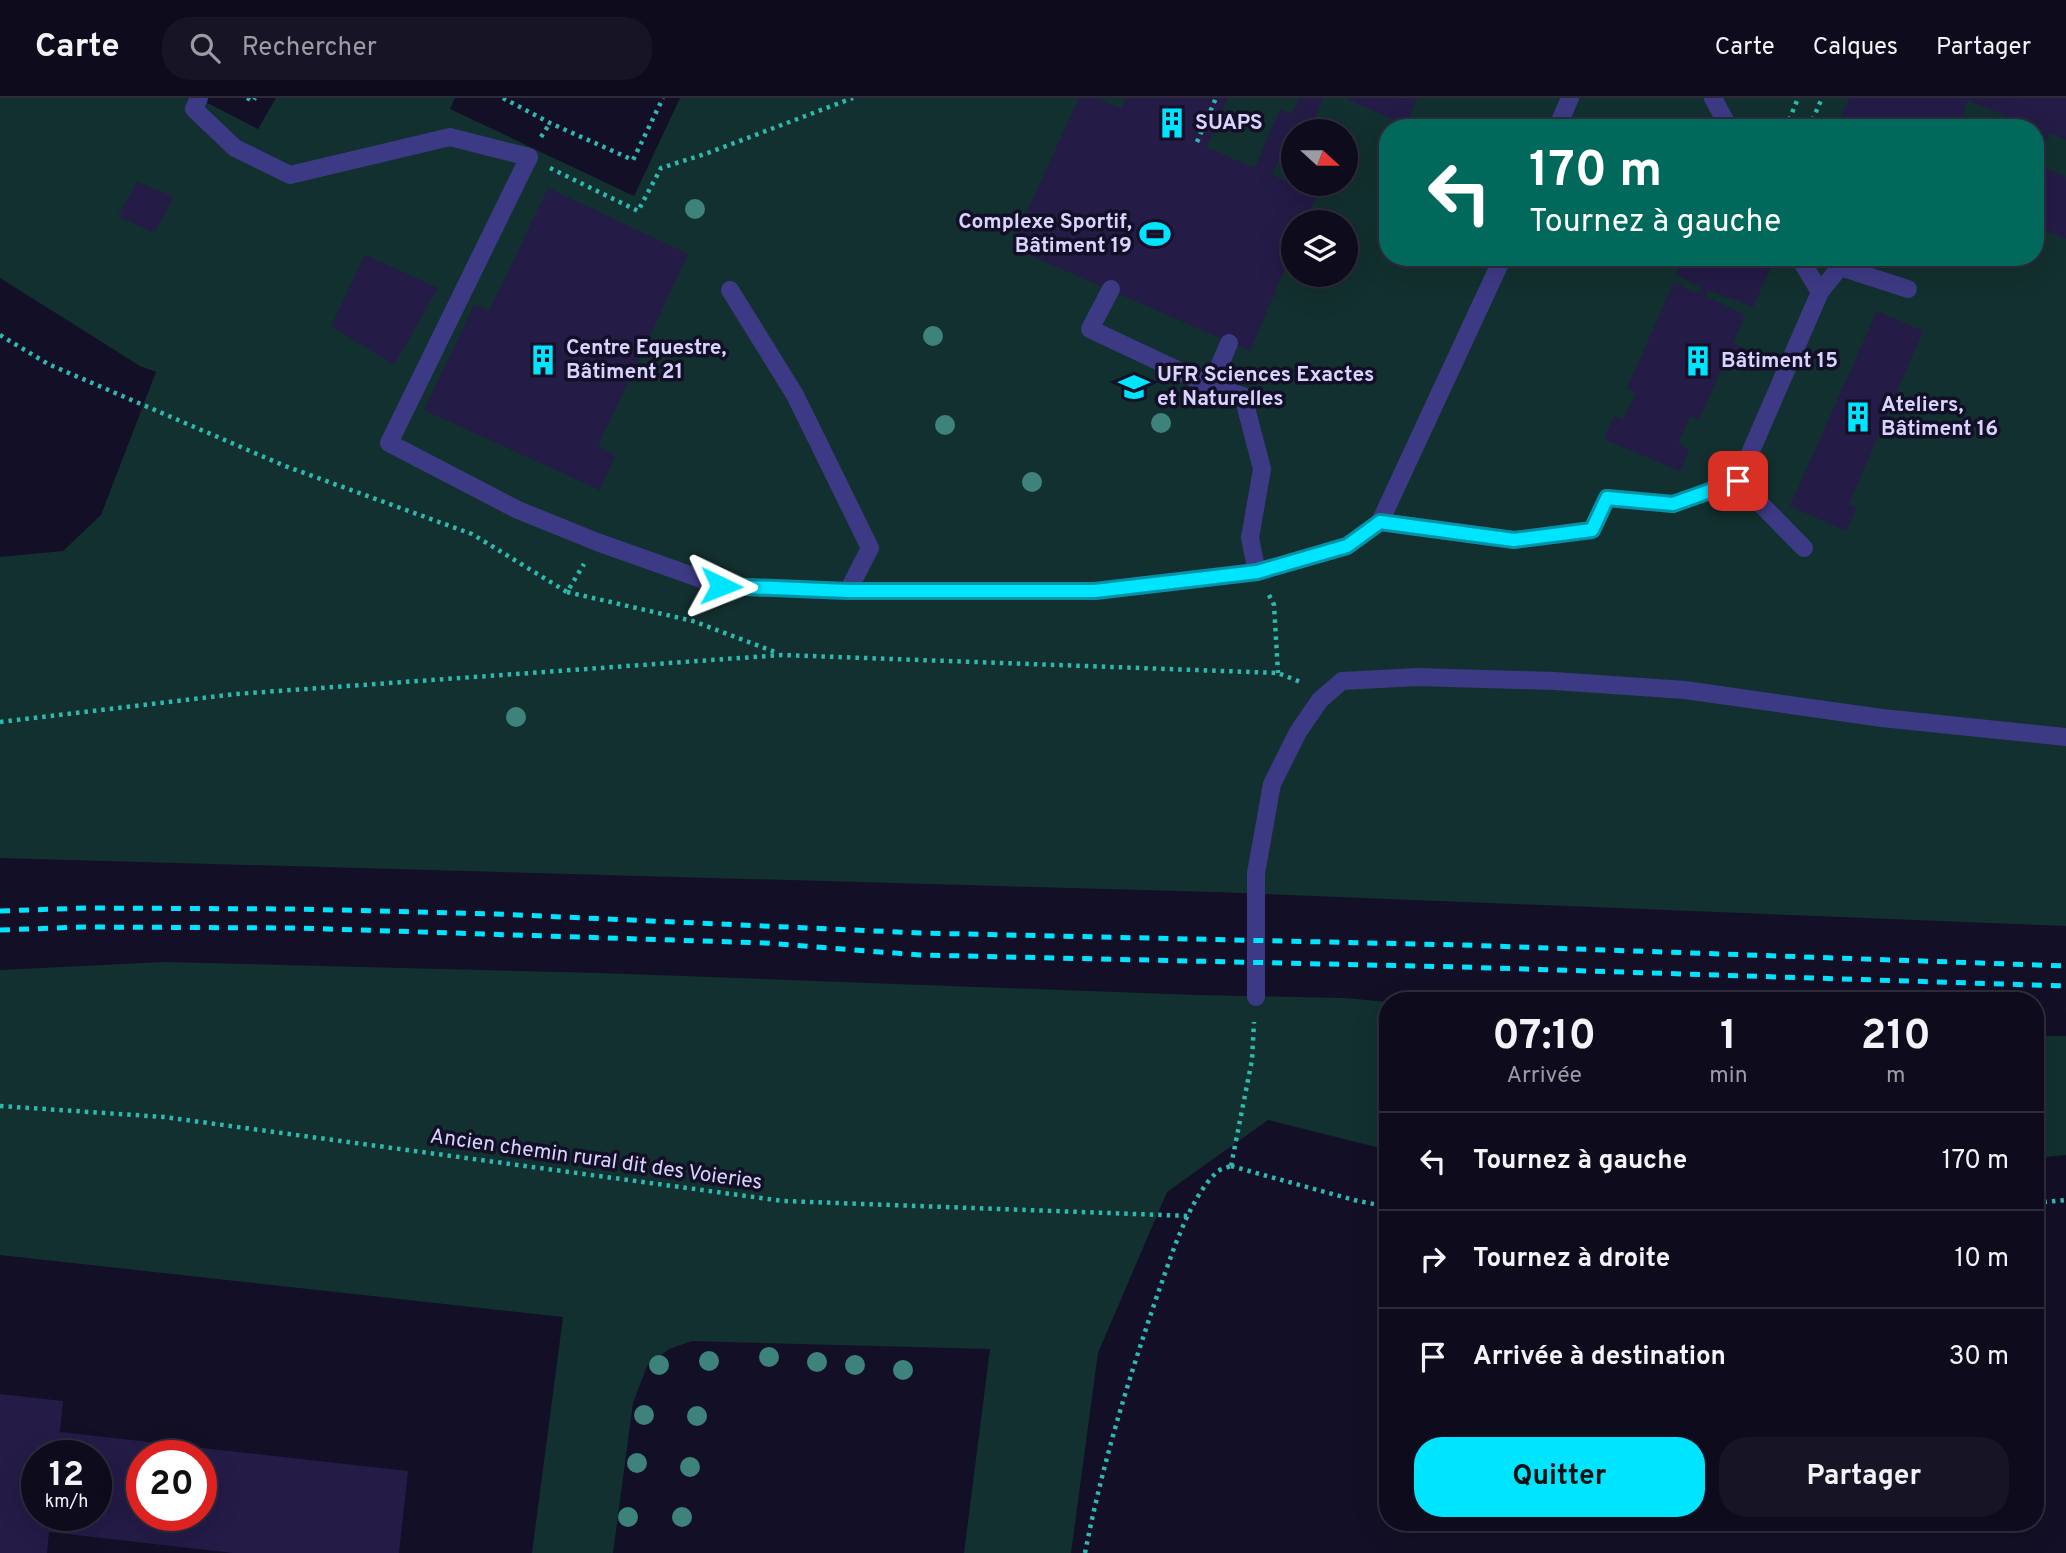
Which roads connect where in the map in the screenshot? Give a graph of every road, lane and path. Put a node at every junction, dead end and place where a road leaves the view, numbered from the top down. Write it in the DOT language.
graph roads {
  1 [pos="199,98"];
  2 [pos="247,98"];
  3 [pos="255,98"];
  4 [pos="503,98"];
  5 [pos="663,98"];
  6 [pos="853,98"];
  7 [pos="1216,98"];
  8 [pos="1570,98"];
  9 [pos="1713,98"];
  10 [pos="1798,98"];
  11 [pos="1822,98"];
  12 [pos="1561,119"];
  13 [pos="1724,119"];
  14 [pos="1790,119"];
  15 [pos="1813,119"];
  16 [pos="1197,142"];
  17 [pos="529,157"];
  18 [pos="1499,266"];
  19 [pos="1804,266"];
  20 [pos="1111,289"];
  21 [pos="1908,289"];
  22 [pos="730,290"];
  23 [pos="1819,292"];
  24 [pos="0,335"];
  25 [pos="1229,343"];
  26 [pos="1211,386"];
  27 [pos="1738,481"];
  28 [pos="1380,522"];
  29 [pos="597,542"];
  30 [pos="1804,548"];
  31 [pos="1257,572"];
  32 [pos="848,591"];
  33 [pos="567,592"];
  34 [pos="782,655"];
  35 [pos="1278,673"];
  36 [pos="1342,681"];
  37 [pos="0,722"];
  38 [pos="2066,737"];
  39 [pos="1256,996"];
  40 [pos="0,1106"];
  41 [pos="1231,1166"];
  42 [pos="2066,1200"];
  43 [pos="2044,1202"];
  44 [pos="1379,1205"];
  45 [pos="1189,1216"];
  46 [pos="1086,1553"];
  1 -- 17 [label="street"];
  2 -- 3 [label="path"];
  4 -- 5 [label="path"];
  6 -- 17 [label="path"];
  7 -- 16 [label="path"];
  8 -- 12 [label="street"];
  9 -- 13 [label="street"];
  10 -- 14 [label="path"];
  11 -- 15 [label="path"];
  17 -- 29 [label="street"];
  18 -- 28 [label="street"];
  19 -- 23 [label="street"];
  20 -- 26 [label="street"];
  21 -- 23 [label="street"];
  22 -- 32 [label="street"];
  23 -- 27 [label="street"];
  24 -- 33 [label="path"];
  25 -- 26 [label="street"];
  26 -- 31 [label="street"];
  27 -- 28 [label="street"];
  27 -- 30 [label="street"];
  28 -- 31 [label="street"];
  29 -- 32 [label="street"];
  29 -- 33 [label="path"];
  31 -- 32 [label="street"];
  31 -- 35 [label="path"];
  33 -- 34 [label="path"];
  34 -- 35 [label="path"];
  34 -- 37 [label="path"];
  35 -- 36 [label="path"];
  36 -- 38 [label="street"];
  36 -- 39 [label="street"];
  39 -- 41 [label="path"];
  40 -- 45 [label="path, Ancien chemin rural dit des Voieries"];
  41 -- 44 [label="path"];
  41 -- 45 [label="path"];
  42 -- 43 [label="path"];
  45 -- 46 [label="path"];
}
